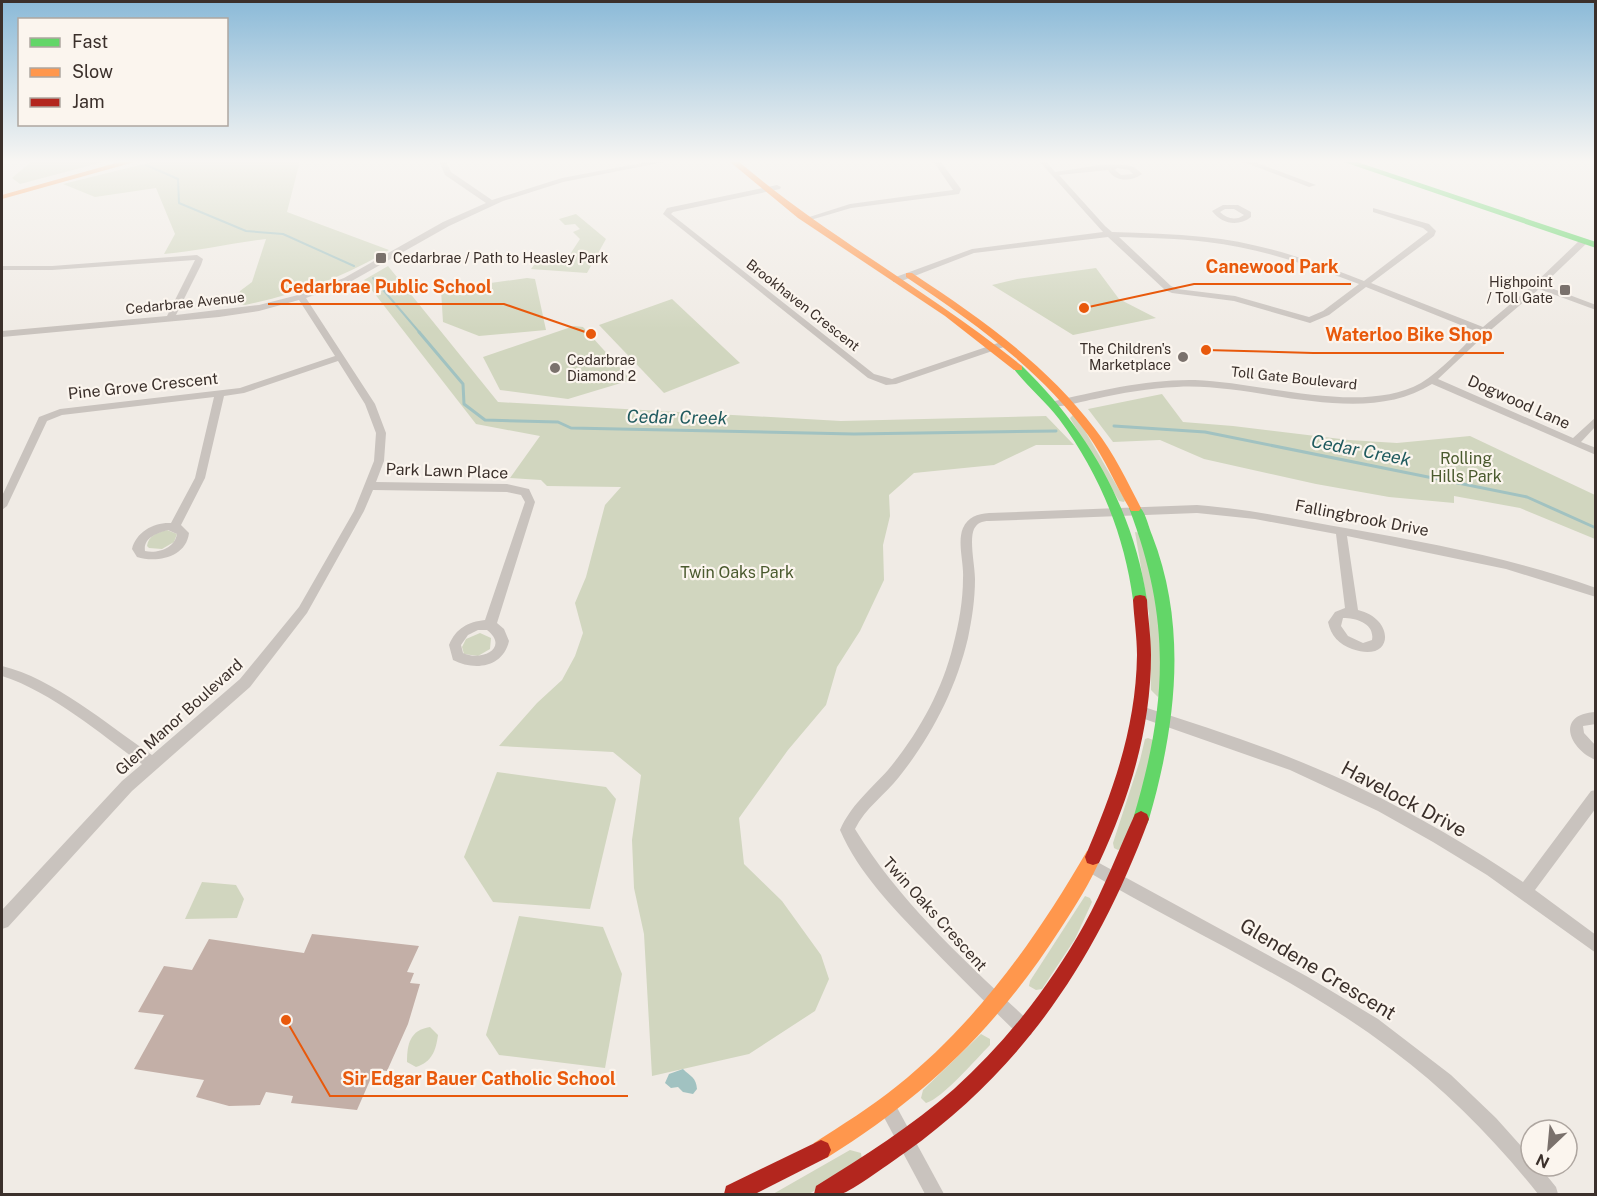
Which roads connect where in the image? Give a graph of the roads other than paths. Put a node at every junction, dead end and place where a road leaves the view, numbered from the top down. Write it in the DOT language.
graph roads {
  1 [pos="462,217"];
  2 [pos="671,217"];
  3 [pos="817,217"];
  4 [pos="1094,217"];
  5 [pos="1397,217"];
  6 [pos="1512,217"];
  7 [pos="813,218"];
  8 [pos="1231,221"];
  9 [pos="1110,234"];
  10 [pos="1229,236"];
  11 [pos="1590,243"];
  12 [pos="2,268"];
  13 [pos="902,278"];
  14 [pos="1366,283"];
  15 [pos="1538,286"];
  16 [pos="301,297"];
  17 [pos="1596,308"];
  18 [pos="170,319"];
  19 [pos="1484,331"];
  20 [pos="2,334"];
  21 [pos="1002,345"];
  22 [pos="339,358"];
  23 [pos="1430,379"];
  24 [pos="219,395"];
  25 [pos="1069,401"];
  26 [pos="1054,404"];
  27 [pos="1596,420"];
  28 [pos="1574,443"];
  29 [pos="1596,452"];
  30 [pos="371,486"];
  31 [pos="2,506"];
  32 [pos="1117,512"];
  33 [pos="1138,512"];
  34 [pos="175,526"];
  35 [pos="1341,531"];
  36 [pos="1596,593"];
  37 [pos="1352,613"];
  38 [pos="490,625"];
  39 [pos="2,672"];
  40 [pos="1141,712"];
  41 [pos="1596,718"];
  42 [pos="1166,721"];
  43 [pos="1596,754"];
  44 [pos="152,763"];
  45 [pos="1596,796"];
  46 [pos="1090,865"];
  47 [pos="1117,882"];
  48 [pos="1525,892"];
  49 [pos="2,921"];
  50 [pos="1596,945"];
  51 [pos="996,1002"];
  52 [pos="1025,1029"];
  53 [pos="888,1108"];
  54 [pos="906,1140"];
  55 [pos="734,1194"];
  56 [pos="824,1194"];
  57 [pos="935,1194"];
  58 [pos="1549,1194"];
  1 -- 16 [label="street, Cedarbrae Avenue"];
  2 -- 21 [label="street, Brookhaven Crescent"];
  3 -- 7 [label="street"];
  4 -- 9 [label="street"];
  5 -- 14 [label="street"];
  6 -- 11 [label="street"];
  7 -- 13 [label="street"];
  8 -- 10 [label="street"];
  9 -- 10 [label="street"];
  9 -- 13 [label="street"];
  9 -- 14 [label="street"];
  10 -- 14 [label="street"];
  11 -- 15 [label="street, Toll Gate Boulevard"];
  12 -- 18 [label="street"];
  13 -- 21 [label="street"];
  14 -- 19 [label="street"];
  15 -- 17 [label="street"];
  15 -- 19 [label="street, Toll Gate Boulevard"];
  16 -- 18 [label="street, Cedarbrae Avenue"];
  16 -- 22 [label="street, Glen Manor Boulevard"];
  18 -- 20 [label="street, Cedarbrae Avenue"];
  19 -- 23 [label="street, Toll Gate Boulevard"];
  21 -- 25 [label="street"];
  21 -- 26 [label="street"];
  22 -- 24 [label="street, Pine Grove Crescent"];
  22 -- 30 [label="street, Glen Manor Boulevard"];
  23 -- 25 [label="street, Toll Gate Boulevard"];
  23 -- 28 [label="street, Dogwood Lane"];
  24 -- 31 [label="street, Pine Grove Crescent"];
  24 -- 34 [label="street"];
  25 -- 26 [label="street, Toll Gate Boulevard"];
  25 -- 33 [label="street"];
  26 -- 32 [label="street"];
  27 -- 28 [label="street"];
  28 -- 29 [label="street, Dogwood Lane"];
  30 -- 38 [label="street, Park Lawn Place"];
  30 -- 44 [label="street, Glen Manor Boulevard"];
  32 -- 33 [label="street, Fallingbrook Drive"];
  32 -- 40 [label="street"];
  32 -- 51 [label="street, Twin Oaks Crescent"];
  33 -- 35 [label="street, Fallingbrook Drive"];
  33 -- 42 [label="street"];
  35 -- 36 [label="street, Fallingbrook Drive"];
  35 -- 37 [label="street"];
  39 -- 44 [label="street"];
  40 -- 42 [label="street, Havelock Drive"];
  40 -- 46 [label="street"];
  41 -- 43 [label="street"];
  42 -- 47 [label="street"];
  42 -- 48 [label="street, Havelock Drive"];
  44 -- 49 [label="street, Glen Manor Boulevard"];
  45 -- 48 [label="street"];
  46 -- 47 [label="street, Glendene Crescent"];
  46 -- 51 [label="street"];
  47 -- 52 [label="street"];
  47 -- 58 [label="street, Glendene Crescent"];
  48 -- 50 [label="street, Havelock Drive"];
  51 -- 52 [label="street, Twin Oaks Crescent"];
  51 -- 53 [label="street"];
  52 -- 54 [label="street"];
  53 -- 54 [label="street"];
  53 -- 55 [label="street"];
  54 -- 56 [label="street"];
  54 -- 57 [label="street"];
}
